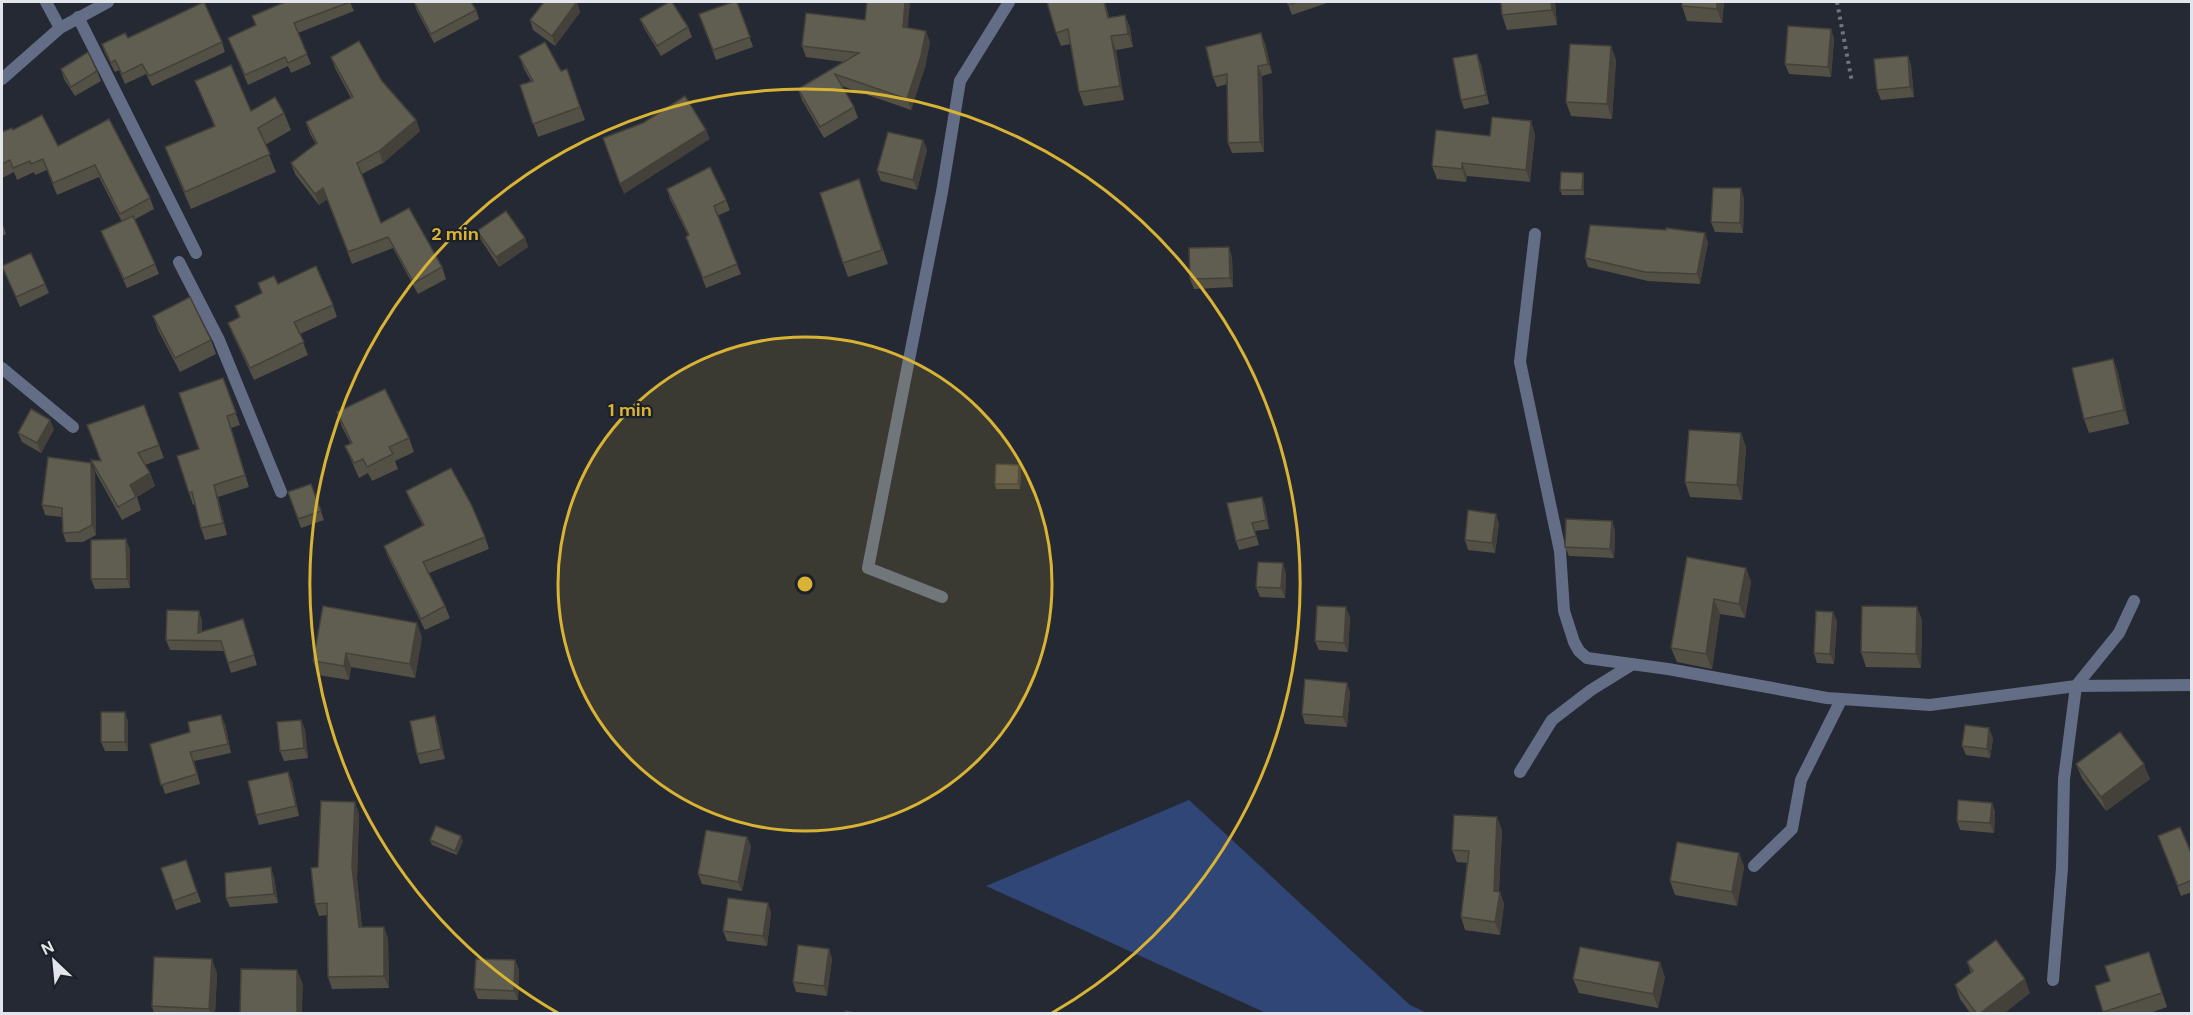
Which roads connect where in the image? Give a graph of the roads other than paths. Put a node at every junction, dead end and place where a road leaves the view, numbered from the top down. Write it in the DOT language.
graph roads {
  1 [pos="46,2"];
  2 [pos="108,2"];
  3 [pos="1010,2"];
  4 [pos="78,17"];
  5 [pos="60,28"];
  6 [pos="2,79"];
  7 [pos="1535,234"];
  8 [pos="196,253"];
  9 [pos="179,262"];
  10 [pos="2,368"];
  11 [pos="73,428"];
  12 [pos="281,492"];
  13 [pos="942,597"];
  14 [pos="2134,601"];
  15 [pos="1634,664"];
  16 [pos="2192,685"];
  17 [pos="2076,686"];
  18 [pos="1841,699"];
  19 [pos="1520,772"];
  20 [pos="1754,866"];
  21 [pos="2053,980"];
  1 -- 5 [label="street"];
  2 -- 4 [label="street"];
  3 -- 13 [label="street"];
  4 -- 5 [label="street"];
  4 -- 8 [label="street"];
  5 -- 6 [label="street"];
  7 -- 15 [label="street"];
  9 -- 12 [label="street"];
  10 -- 11 [label="street"];
  14 -- 17 [label="street"];
  15 -- 18 [label="street"];
  15 -- 19 [label="street"];
  16 -- 17 [label="street"];
  17 -- 18 [label="street"];
  17 -- 21 [label="street"];
  18 -- 20 [label="street"];
}
